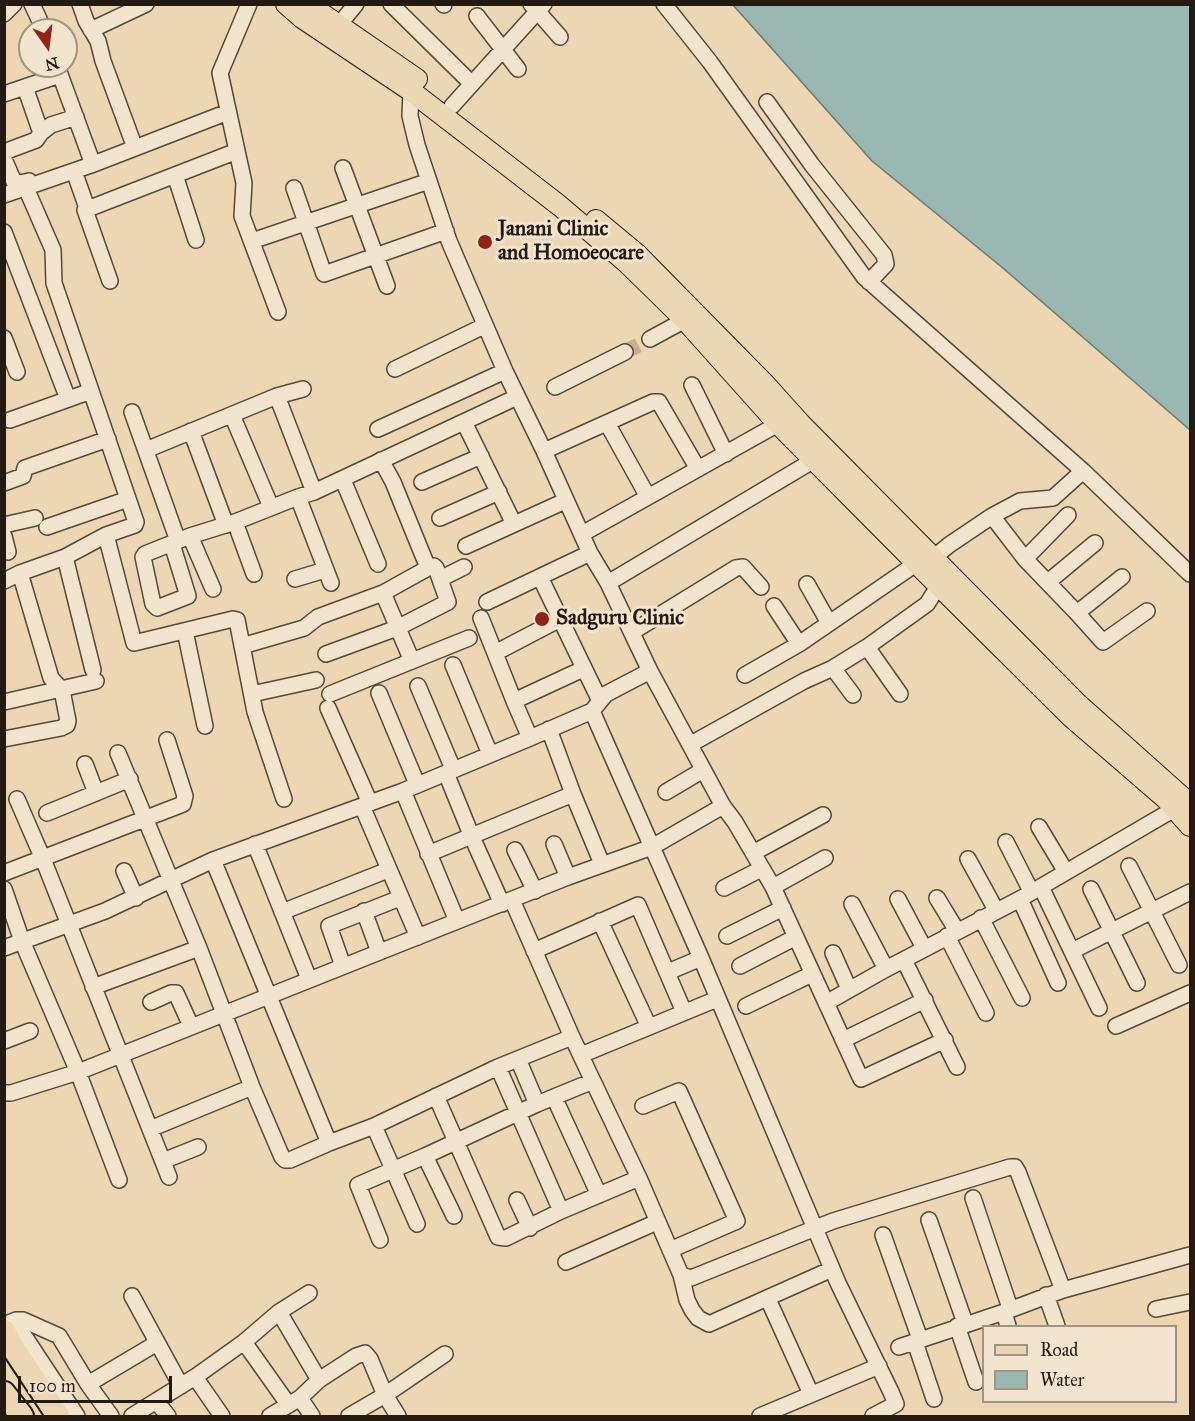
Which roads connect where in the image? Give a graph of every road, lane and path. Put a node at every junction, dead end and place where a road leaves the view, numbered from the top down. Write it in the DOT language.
graph roads {
  1 [pos="14,4"];
  2 [pos="32,4"];
  3 [pos="146,4"];
  4 [pos="249,4"];
  5 [pos="286,4"];
  6 [pos="308,4"];
  7 [pos="356,4"];
  8 [pos="391,4"];
  9 [pos="664,4"];
  10 [pos="83,6"];
  11 [pos="537,7"];
  12 [pos="4,15"];
  13 [pos="477,16"];
  14 [pos="38,18"];
  15 [pos="338,26"];
  16 [pos="91,30"];
  17 [pos="560,37"];
  18 [pos="502,49"];
  19 [pos="518,69"];
  20 [pos="42,78"];
  21 [pos="61,78"];
  22 [pos="471,83"];
  23 [pos="414,86"];
  24 [pos="25,87"];
  25 [pos="4,94"];
  26 [pos="767,102"];
  27 [pos="452,106"];
  28 [pos="228,111"];
  29 [pos="76,117"];
  30 [pos="41,133"];
  31 [pos="135,148"];
  32 [pos="237,151"];
  33 [pos="4,152"];
  34 [pos="111,152"];
  35 [pos="4,159"];
  36 [pos="91,159"];
  37 [pos="344,168"];
  38 [pos="74,171"];
  39 [pos="175,176"];
  40 [pos="429,181"];
  41 [pos="26,188"];
  42 [pos="294,188"];
  43 [pos="4,195"];
  44 [pos="357,206"];
  45 [pos="87,208"];
  46 [pos="306,224"];
  47 [pos="446,231"];
  48 [pos="4,232"];
  49 [pos="196,240"];
  50 [pos="252,241"];
  51 [pos="376,256"];
  52 [pos="110,281"];
  53 [pos="869,282"];
  54 [pos="387,286"];
  55 [pos="278,312"];
  56 [pos="690,316"];
  57 [pos="484,326"];
  58 [pos="4,338"];
  59 [pos="650,339"];
  60 [pos="625,352"];
  61 [pos="395,369"];
  62 [pos="504,371"];
  63 [pos="17,372"];
  64 [pos="692,385"];
  65 [pos="555,387"];
  66 [pos="303,389"];
  67 [pos="91,391"];
  68 [pos="277,396"];
  69 [pos="517,397"];
  70 [pos="68,399"];
  71 [pos="132,412"];
  72 [pos="232,415"];
  73 [pos="10,420"];
  74 [pos="464,422"];
  75 [pos="607,423"];
  76 [pos="778,424"];
  77 [pos="378,429"];
  78 [pos="190,431"];
  79 [pos="108,439"];
  80 [pos="146,450"];
  81 [pos="544,451"];
  82 [pos="726,454"];
  83 [pos="481,456"];
  84 [pos="381,460"];
  85 [pos="814,460"];
  86 [pos="698,469"];
  87 [pos="1083,471"];
  88 [pos="343,480"];
  89 [pos="422,482"];
  90 [pos="4,483"];
  91 [pos="314,492"];
  92 [pos="499,492"];
  93 [pos="298,497"];
  94 [pos="648,497"];
  95 [pos="128,499"];
  96 [pos="565,501"];
  97 [pos="272,507"];
  98 [pos="1068,515"];
  99 [pos="992,516"];
  100 [pos="440,518"];
  101 [pos="231,524"];
  102 [pos="514,524"];
  103 [pos="4,525"];
  104 [pos="582,534"];
  105 [pos="106,535"];
  106 [pos="4,536"];
  107 [pos="180,541"];
  108 [pos="1095,543"];
  109 [pos="466,546"];
  110 [pos="8,552"];
  111 [pos="590,553"];
  112 [pos="64,557"];
  113 [pos="1025,559"];
  114 [pos="924,563"];
  115 [pos="378,564"];
  116 [pos="464,567"];
  117 [pos="428,568"];
  118 [pos="20,573"];
  119 [pos="254,574"];
  120 [pos="1191,574"];
  121 [pos="540,577"];
  122 [pos="1122,578"];
  123 [pos="295,579"];
  124 [pos="440,579"];
  125 [pos="4,581"];
  126 [pos="1048,582"];
  127 [pos="608,583"];
  128 [pos="807,584"];
  129 [pos="939,585"];
  130 [pos="761,587"];
  131 [pos="213,589"];
  132 [pos="383,593"];
  133 [pos="487,602"];
  134 [pos="774,606"];
  135 [pos="1147,611"];
  136 [pos="1077,613"];
  137 [pos="481,618"];
  138 [pos="560,619"];
  139 [pos="829,623"];
  140 [pos="397,628"];
  141 [pos="185,631"];
  142 [pos="632,632"];
  143 [pos="469,638"];
  144 [pos="799,644"];
  145 [pos="242,646"];
  146 [pos="867,647"];
  147 [pos="495,653"];
  148 [pos="326,654"];
  149 [pos="412,661"];
  150 [pos="453,665"];
  151 [pos="832,668"];
  152 [pos="583,669"];
  153 [pos="650,670"];
  154 [pos="745,675"];
  155 [pos="316,680"];
  156 [pos="418,686"];
  157 [pos="62,690"];
  158 [pos="380,693"];
  159 [pos="252,694"];
  160 [pos="900,694"];
  161 [pos="853,695"];
  162 [pos="514,701"];
  163 [pos="4,702"];
  164 [pos="596,706"];
  165 [pos="205,726"];
  166 [pos="549,729"];
  167 [pos="530,738"];
  168 [pos="4,739"];
  169 [pos="167,740"];
  170 [pos="691,744"];
  171 [pos="1121,750"];
  172 [pos="118,753"];
  173 [pos="490,754"];
  174 [pos="85,764"];
  175 [pos="703,770"];
  176 [pos="450,771"];
  177 [pos="130,779"];
  178 [pos="417,784"];
  179 [pos="403,791"];
  180 [pos="666,792"];
  181 [pos="96,793"];
  182 [pos="573,794"];
  183 [pos="284,799"];
  184 [pos="17,800"];
  185 [pos="366,805"];
  186 [pos="723,806"];
  187 [pos="1183,806"];
  188 [pos="47,813"];
  189 [pos="823,815"];
  190 [pos="145,820"];
  191 [pos="1191,826"];
  192 [pos="1039,828"];
  193 [pos="472,837"];
  194 [pos="1006,842"];
  195 [pos="255,844"];
  196 [pos="554,844"];
  197 [pos="652,847"];
  198 [pos="515,850"];
  199 [pos="753,853"];
  200 [pos="428,854"];
  201 [pos="825,858"];
  202 [pos="43,859"];
  203 [pos="968,859"];
  204 [pos="207,860"];
  205 [pos="602,864"];
  206 [pos="1129,866"];
  207 [pos="761,869"];
  208 [pos="388,870"];
  209 [pos="124,871"];
  210 [pos="1066,872"];
  211 [pos="4,873"];
  212 [pos="568,877"];
  213 [pos="170,881"];
  214 [pos="773,887"];
  215 [pos="724,888"];
  216 [pos="1091,889"];
  217 [pos="4,890"];
  218 [pos="535,891"];
  219 [pos="1031,892"];
  220 [pos="1191,892"];
  221 [pos="136,898"];
  222 [pos="399,898"];
  223 [pos="937,898"];
  224 [pos="898,900"];
  225 [pos="507,902"];
  226 [pos="852,904"];
  227 [pos="783,908"];
  228 [pos="1153,909"];
  229 [pos="996,910"];
  230 [pos="364,911"];
  231 [pos="282,912"];
  232 [pos="981,918"];
  233 [pos="457,921"];
  234 [pos="600,921"];
  235 [pos="69,924"];
  236 [pos="1110,931"];
  237 [pos="952,934"];
  238 [pos="727,936"];
  239 [pos="418,937"];
  240 [pos="796,937"];
  241 [pos="22,940"];
  242 [pos="4,948"];
  243 [pos="198,948"];
  244 [pos="924,948"];
  245 [pos="534,951"];
  246 [pos="1072,951"];
  247 [pos="379,952"];
  248 [pos="833,953"];
  249 [pos="700,958"];
  250 [pos="904,960"];
  251 [pos="1179,965"];
  252 [pos="343,966"];
  253 [pos="740,966"];
  254 [pos="886,969"];
  255 [pos="668,972"];
  256 [pos="813,974"];
  257 [pos="309,979"];
  258 [pos="1058,983"];
  259 [pos="1137,983"];
  260 [pos="93,987"];
  261 [pos="849,989"];
  262 [pos="1191,993"];
  263 [pos="268,997"];
  264 [pos="1022,998"];
  265 [pos="717,999"];
  266 [pos="925,1000"];
  267 [pos="151,1002"];
  268 [pos="826,1004"];
  269 [pos="746,1006"];
  270 [pos="1099,1008"];
  271 [pos="684,1012"];
  272 [pos="986,1013"];
  273 [pos="223,1014"];
  274 [pos="191,1026"];
  275 [pos="1116,1026"];
  276 [pos="649,1027"];
  277 [pos="30,1031"];
  278 [pos="572,1037"];
  279 [pos="843,1040"];
  280 [pos="945,1040"];
  281 [pos="4,1041"];
  282 [pos="119,1055"];
  283 [pos="581,1055"];
  284 [pos="518,1059"];
  285 [pos="498,1067"];
  286 [pos="957,1067"];
  287 [pos="78,1072"];
  288 [pos="593,1081"];
  289 [pos="252,1087"];
  290 [pos="4,1093"];
  291 [pos="436,1096"];
  292 [pos="554,1097"];
  293 [pos="537,1104"];
  294 [pos="643,1106"];
  295 [pos="519,1114"];
  296 [pos="374,1126"];
  297 [pos="150,1129"];
  298 [pos="457,1141"];
  299 [pos="329,1143"];
  300 [pos="198,1147"];
  301 [pos="425,1156"];
  302 [pos="163,1161"];
  303 [pos="394,1170"];
  304 [pos="169,1177"];
  305 [pos="639,1178"];
  306 [pos="119,1180"];
  307 [pos="599,1195"];
  308 [pos="973,1198"];
  309 [pos="517,1200"];
  310 [pos="561,1211"];
  311 [pos="454,1216"];
  312 [pos="929,1220"];
  313 [pos="657,1222"];
  314 [pos="417,1224"];
  315 [pos="530,1228"];
  316 [pos="814,1228"];
  317 [pos="884,1235"];
  318 [pos="380,1240"];
  319 [pos="670,1250"];
  320 [pos="1191,1255"];
  321 [pos="566,1262"];
  322 [pos="832,1269"];
  323 [pos="681,1275"];
  324 [pos="1063,1290"];
  325 [pos="309,1293"];
  326 [pos="1046,1295"];
  327 [pos="132,1296"];
  328 [pos="768,1299"];
  329 [pos="1191,1302"];
  330 [pos="1156,1309"];
  331 [pos="279,1312"];
  332 [pos="1007,1316"];
  333 [pos="4,1325"];
  334 [pos="961,1325"];
  335 [pos="1057,1325"];
  336 [pos="4,1330"];
  337 [pos="918,1341"];
  338 [pos="244,1342"];
  339 [pos="157,1343"];
  340 [pos="899,1347"];
  341 [pos="445,1354"];
  342 [pos="879,1366"];
  343 [pos="195,1377"];
  344 [pos="319,1380"];
  345 [pos="976,1382"];
  346 [pos="88,1384"];
  347 [pos="181,1386"];
  348 [pos="4,1393"];
  349 [pos="811,1394"];
  350 [pos="385,1395"];
  351 [pos="934,1399"];
  352 [pos="156,1401"];
  353 [pos="294,1401"];
  354 [pos="22,1416"];
  355 [pos="58,1416"];
  356 [pos="76,1416"];
  357 [pos="111,1416"];
  358 [pos="132,1416"];
  359 [pos="168,1416"];
  360 [pos="222,1416"];
  361 [pos="270,1416"];
  362 [pos="312,1416"];
  363 [pos="352,1416"];
  364 [pos="398,1416"];
  365 [pos="760,1416"];
  366 [pos="873,1416"];
  1 -- 12 [label="street"];
  2 -- 14 [label="street"];
  3 -- 16 [label="street"];
  4 -- 28 [label="street"];
  5 -- 23 [label="main road"];
  6 -- 15 [label="main road"];
  7 -- 15 [label="street"];
  8 -- 22 [label="street"];
  9 -- 53 [label="street"];
  10 -- 16 [label="street"];
  11 -- 17 [label="street"];
  11 -- 18 [label="street"];
  13 -- 18 [label="street"];
  15 -- 23 [label="main road"];
  16 -- 31 [label="street"];
  18 -- 19 [label="street"];
  18 -- 22 [label="street"];
  20 -- 24 [label="street"];
  21 -- 29 [label="street"];
  22 -- 27 [label="street"];
  23 -- 27 [label="main road"];
  23 -- 40 [label="street"];
  23 -- 56 [label="main road"];
  24 -- 25 [label="street"];
  24 -- 30 [label="street"];
  26 -- 53 [label="street"];
  27 -- 56 [label="main road"];
  28 -- 31 [label="street"];
  28 -- 32 [label="street"];
  29 -- 30 [label="street"];
  29 -- 36 [label="street"];
  30 -- 33 [label="street"];
  31 -- 38 [label="street"];
  32 -- 39 [label="street"];
  32 -- 50 [label="street"];
  34 -- 36 [label="street"];
  35 -- 36 [label="street"];
  37 -- 44 [label="street"];
  38 -- 41 [label="street"];
  38 -- 45 [label="street"];
  39 -- 45 [label="street"];
  39 -- 49 [label="street"];
  40 -- 44 [label="street"];
  40 -- 47 [label="street"];
  41 -- 43 [label="street"];
  41 -- 67 [label="street"];
  42 -- 46 [label="street"];
  44 -- 46 [label="street"];
  44 -- 51 [label="street"];
  45 -- 52 [label="street"];
  46 -- 50 [label="street"];
  46 -- 51 [label="street"];
  47 -- 51 [label="street"];
  47 -- 57 [label="street"];
  48 -- 70 [label="street"];
  50 -- 55 [label="street"];
  51 -- 54 [label="street"];
  53 -- 87 [label="street"];
  56 -- 59 [label="street"];
  56 -- 76 [label="main road"];
  56 -- 114 [label="main road"];
  57 -- 61 [label="street"];
  57 -- 62 [label="street"];
  58 -- 63 [label="street"];
  60 -- 65 [label="street"];
  62 -- 69 [label="street"];
  62 -- 77 [label="street"];
  64 -- 82 [label="street"];
  66 -- 68 [label="street"];
  67 -- 70 [label="street"];
  67 -- 79 [label="street"];
  68 -- 72 [label="street"];
  68 -- 91 [label="street"];
  69 -- 74 [label="street"];
  69 -- 81 [label="street"];
  70 -- 73 [label="street"];
  71 -- 80 [label="street"];
  72 -- 78 [label="street"];
  72 -- 97 [label="street"];
  74 -- 83 [label="street"];
  74 -- 84 [label="street"];
  75 -- 81 [label="street"];
  75 -- 86 [label="street"];
  75 -- 94 [label="street"];
  76 -- 82 [label="street"];
  76 -- 85 [label="main road"];
  78 -- 80 [label="street"];
  78 -- 101 [label="street"];
  79 -- 90 [label="street"];
  79 -- 95 [label="street"];
  80 -- 107 [label="street"];
  81 -- 96 [label="street"];
  82 -- 86 [label="street"];
  83 -- 89 [label="street"];
  83 -- 92 [label="street"];
  84 -- 88 [label="street"];
  84 -- 117 [label="street"];
  85 -- 114 [label="main road"];
  85 -- 127 [label="street"];
  86 -- 94 [label="street"];
  87 -- 99 [label="street"];
  87 -- 120 [label="street"];
  88 -- 91 [label="street"];
  88 -- 115 [label="street"];
  91 -- 93 [label="street"];
  92 -- 100 [label="street"];
  92 -- 102 [label="street"];
  93 -- 97 [label="street"];
  93 -- 123 [label="street"];
  94 -- 104 [label="street"];
  95 -- 103 [label="street"];
  95 -- 105 [label="street"];
  96 -- 102 [label="street"];
  96 -- 104 [label="street"];
  97 -- 101 [label="street"];
  98 -- 113 [label="street"];
  99 -- 113 [label="street"];
  99 -- 114 [label="street"];
  101 -- 107 [label="street"];
  101 -- 119 [label="street"];
  102 -- 109 [label="street"];
  104 -- 111 [label="street"];
  105 -- 112 [label="street"];
  105 -- 141 [label="street"];
  106 -- 110 [label="street"];
  107 -- 131 [label="street"];
  108 -- 126 [label="street"];
  111 -- 121 [label="street"];
  111 -- 127 [label="street"];
  112 -- 118 [label="street"];
  112 -- 157 [label="street"];
  113 -- 126 [label="street"];
  114 -- 129 [label="main road"];
  114 -- 139 [label="street"];
  114 -- 171 [label="main road"];
  116 -- 124 [label="street"];
  117 -- 124 [label="street"];
  117 -- 132 [label="street"];
  118 -- 125 [label="street"];
  118 -- 157 [label="street"];
  121 -- 133 [label="street"];
  121 -- 138 [label="street"];
  122 -- 136 [label="street"];
  124 -- 140 [label="street"];
  126 -- 136 [label="street"];
  127 -- 142 [label="street"];
  128 -- 139 [label="street"];
  129 -- 146 [label="street"];
  129 -- 171 [label="main road"];
  130 -- 142 [label="street"];
  132 -- 140 [label="street"];
  132 -- 145 [label="street"];
  134 -- 144 [label="street"];
  135 -- 136 [label="street"];
  137 -- 147 [label="street"];
  138 -- 147 [label="street"];
  138 -- 152 [label="street"];
  139 -- 144 [label="street"];
  140 -- 148 [label="street"];
  140 -- 149 [label="street"];
  141 -- 145 [label="street"];
  141 -- 165 [label="street"];
  142 -- 153 [label="street"];
  143 -- 149 [label="street"];
  144 -- 154 [label="street"];
  145 -- 159 [label="street"];
  146 -- 151 [label="street"];
  146 -- 160 [label="street"];
  147 -- 162 [label="street"];
  149 -- 185 [label="street"];
  150 -- 173 [label="street"];
  151 -- 161 [label="street"];
  151 -- 170 [label="street"];
  152 -- 162 [label="street"];
  152 -- 164 [label="street"];
  153 -- 164 [label="street"];
  153 -- 170 [label="street"];
  155 -- 159 [label="street"];
  156 -- 176 [label="street"];
  157 -- 163 [label="street"];
  157 -- 168 [label="street"];
  158 -- 178 [label="street"];
  159 -- 183 [label="street"];
  162 -- 167 [label="street"];
  164 -- 166 [label="street"];
  164 -- 197 [label="street"];
  166 -- 167 [label="street"];
  166 -- 182 [label="street"];
  167 -- 173 [label="street"];
  169 -- 190 [label="street"];
  170 -- 175 [label="street"];
  171 -- 187 [label="main road"];
  172 -- 177 [label="street"];
  173 -- 176 [label="street"];
  174 -- 181 [label="street"];
  175 -- 180 [label="street"];
  175 -- 186 [label="street"];
  176 -- 178 [label="street"];
  176 -- 193 [label="street"];
  177 -- 181 [label="street"];
  177 -- 190 [label="street"];
  178 -- 179 [label="street"];
  179 -- 185 [label="street"];
  179 -- 200 [label="street"];
  181 -- 188 [label="street"];
  182 -- 193 [label="street"];
  182 -- 205 [label="street"];
  184 -- 202 [label="street"];
  185 -- 195 [label="street"];
  185 -- 208 [label="street"];
  186 -- 197 [label="street"];
  186 -- 199 [label="street"];
  187 -- 191 [label="main road"];
  187 -- 210 [label="street"];
  189 -- 199 [label="street"];
  190 -- 202 [label="street"];
  190 -- 213 [label="street"];
  192 -- 210 [label="street"];
  193 -- 200 [label="street"];
  193 -- 225 [label="street"];
  194 -- 219 [label="street"];
  195 -- 204 [label="street"];
  195 -- 231 [label="street"];
  196 -- 212 [label="street"];
  197 -- 205 [label="street"];
  197 -- 249 [label="street"];
  198 -- 218 [label="street"];
  199 -- 207 [label="street"];
  200 -- 233 [label="street"];
  201 -- 214 [label="street"];
  202 -- 211 [label="street"];
  202 -- 235 [label="street"];
  203 -- 229 [label="street"];
  204 -- 213 [label="street"];
  204 -- 263 [label="street"];
  205 -- 212 [label="street"];
  206 -- 228 [label="street"];
  207 -- 214 [label="street"];
  207 -- 215 [label="street"];
  208 -- 222 [label="street"];
  208 -- 231 [label="street"];
  209 -- 221 [label="street"];
  210 -- 219 [label="street"];
  212 -- 218 [label="street"];
  213 -- 221 [label="street"];
  213 -- 243 [label="street"];
  214 -- 227 [label="street"];
  216 -- 236 [label="street"];
  217 -- 241 [label="street"];
  218 -- 225 [label="street"];
  219 -- 229 [label="street"];
  219 -- 246 [label="street"];
  219 -- 258 [label="street"];
  220 -- 228 [label="street"];
  221 -- 235 [label="street"];
  222 -- 230 [label="street"];
  222 -- 239 [label="street"];
  223 -- 237 [label="street"];
  224 -- 244 [label="street"];
  225 -- 233 [label="street"];
  225 -- 245 [label="street"];
  226 -- 254 [label="street"];
  227 -- 238 [label="street"];
  227 -- 240 [label="street"];
  228 -- 236 [label="street"];
  228 -- 251 [label="street"];
  229 -- 232 [label="street"];
  230 -- 247 [label="street"];
  230 -- 252 [label="street"];
  231 -- 257 [label="street"];
  232 -- 237 [label="street"];
  232 -- 264 [label="street"];
  233 -- 239 [label="street"];
  234 -- 245 [label="street"];
  234 -- 255 [label="street"];
  234 -- 276 [label="street"];
  235 -- 241 [label="street"];
  235 -- 260 [label="street"];
  236 -- 246 [label="street"];
  236 -- 259 [label="street"];
  237 -- 244 [label="street"];
  237 -- 272 [label="street"];
  239 -- 247 [label="street"];
  240 -- 253 [label="street"];
  240 -- 256 [label="street"];
  241 -- 242 [label="street"];
  241 -- 287 [label="street"];
  243 -- 260 [label="street"];
  243 -- 273 [label="street"];
  244 -- 250 [label="street"];
  245 -- 278 [label="street"];
  246 -- 270 [label="street"];
  247 -- 252 [label="street"];
  248 -- 261 [label="street"];
  249 -- 255 [label="street"];
  249 -- 265 [label="street"];
  250 -- 254 [label="street"];
  250 -- 266 [label="street"];
  252 -- 257 [label="street"];
  254 -- 261 [label="street"];
  255 -- 271 [label="street"];
  256 -- 268 [label="street"];
  256 -- 269 [label="street"];
  257 -- 263 [label="street"];
  260 -- 282 [label="street"];
  261 -- 268 [label="street"];
  262 -- 275 [label="street"];
  263 -- 273 [label="street"];
  263 -- 299 [label="street"];
  265 -- 271 [label="street"];
  265 -- 316 [label="street"];
  266 -- 279 [label="street"];
  266 -- 280 [label="street"];
  267 -- 274 [label="street"];
  268 -- 279 [label="street"];
  271 -- 276 [label="street"];
  273 -- 274 [label="street"];
  273 -- 289 [label="street"];
  274 -- 282 [label="street"];
  276 -- 283 [label="street"];
  277 -- 281 [label="street"];
  278 -- 283 [label="street"];
  278 -- 284 [label="street"];
  279 -- 280 [label="street"];
  280 -- 286 [label="street"];
  282 -- 287 [label="street"];
  282 -- 297 [label="street"];
  283 -- 288 [label="street"];
  284 -- 285 [label="street"];
  284 -- 293 [label="street"];
  285 -- 291 [label="street"];
  285 -- 295 [label="street"];
  287 -- 290 [label="street"];
  287 -- 306 [label="street"];
  288 -- 292 [label="street"];
  288 -- 305 [label="street"];
  289 -- 297 [label="street"];
  289 -- 299 [label="street"];
  291 -- 296 [label="street"];
  291 -- 298 [label="street"];
  292 -- 293 [label="street"];
  292 -- 307 [label="street"];
  293 -- 295 [label="street"];
  294 -- 319 [label="street"];
  295 -- 298 [label="street"];
  295 -- 310 [label="street"];
  296 -- 299 [label="street"];
  296 -- 303 [label="street"];
  297 -- 302 [label="street"];
  298 -- 301 [label="street"];
  298 -- 315 [label="street"];
  300 -- 302 [label="street"];
  301 -- 303 [label="street"];
  301 -- 311 [label="street"];
  302 -- 304 [label="street"];
  303 -- 314 [label="street"];
  303 -- 318 [label="street"];
  305 -- 307 [label="street"];
  305 -- 313 [label="street"];
  307 -- 310 [label="street"];
  308 -- 332 [label="street"];
  309 -- 315 [label="street"];
  310 -- 315 [label="street"];
  312 -- 334 [label="street"];
  313 -- 319 [label="street"];
  313 -- 321 [label="street"];
  316 -- 322 [label="street"];
  316 -- 323 [label="street"];
  316 -- 324 [label="street"];
  317 -- 337 [label="street"];
  319 -- 323 [label="street"];
  320 -- 324 [label="street"];
  322 -- 328 [label="street"];
  322 -- 342 [label="street"];
  323 -- 328 [label="street"];
  324 -- 326 [label="street"];
  325 -- 331 [label="street"];
  326 -- 332 [label="street"];
  326 -- 335 [label="street"];
  327 -- 339 [label="street"];
  328 -- 349 [label="street"];
  329 -- 330 [label="street"];
  331 -- 338 [label="street"];
  331 -- 344 [label="street"];
  332 -- 334 [label="street"];
  333 -- 346 [label="street"];
  334 -- 337 [label="street"];
  334 -- 345 [label="street"];
  336 -- 355 [label="highway"];
  336 -- 356 [label="street"];
  337 -- 340 [label="street"];
  337 -- 351 [label="street"];
  338 -- 343 [label="street"];
  338 -- 353 [label="street"];
  339 -- 346 [label="street"];
  339 -- 347 [label="street"];
  341 -- 350 [label="street"];
  342 -- 349 [label="street"];
  342 -- 366 [label="street"];
  343 -- 347 [label="street"];
  343 -- 360 [label="street"];
  344 -- 350 [label="street"];
  344 -- 353 [label="street"];
  346 -- 357 [label="street"];
  347 -- 352 [label="street"];
  348 -- 354 [label="highway"];
  349 -- 365 [label="street"];
  350 -- 363 [label="street"];
  350 -- 364 [label="street"];
  352 -- 358 [label="street"];
  352 -- 359 [label="street"];
  353 -- 361 [label="street"];
  353 -- 362 [label="street"];
}
